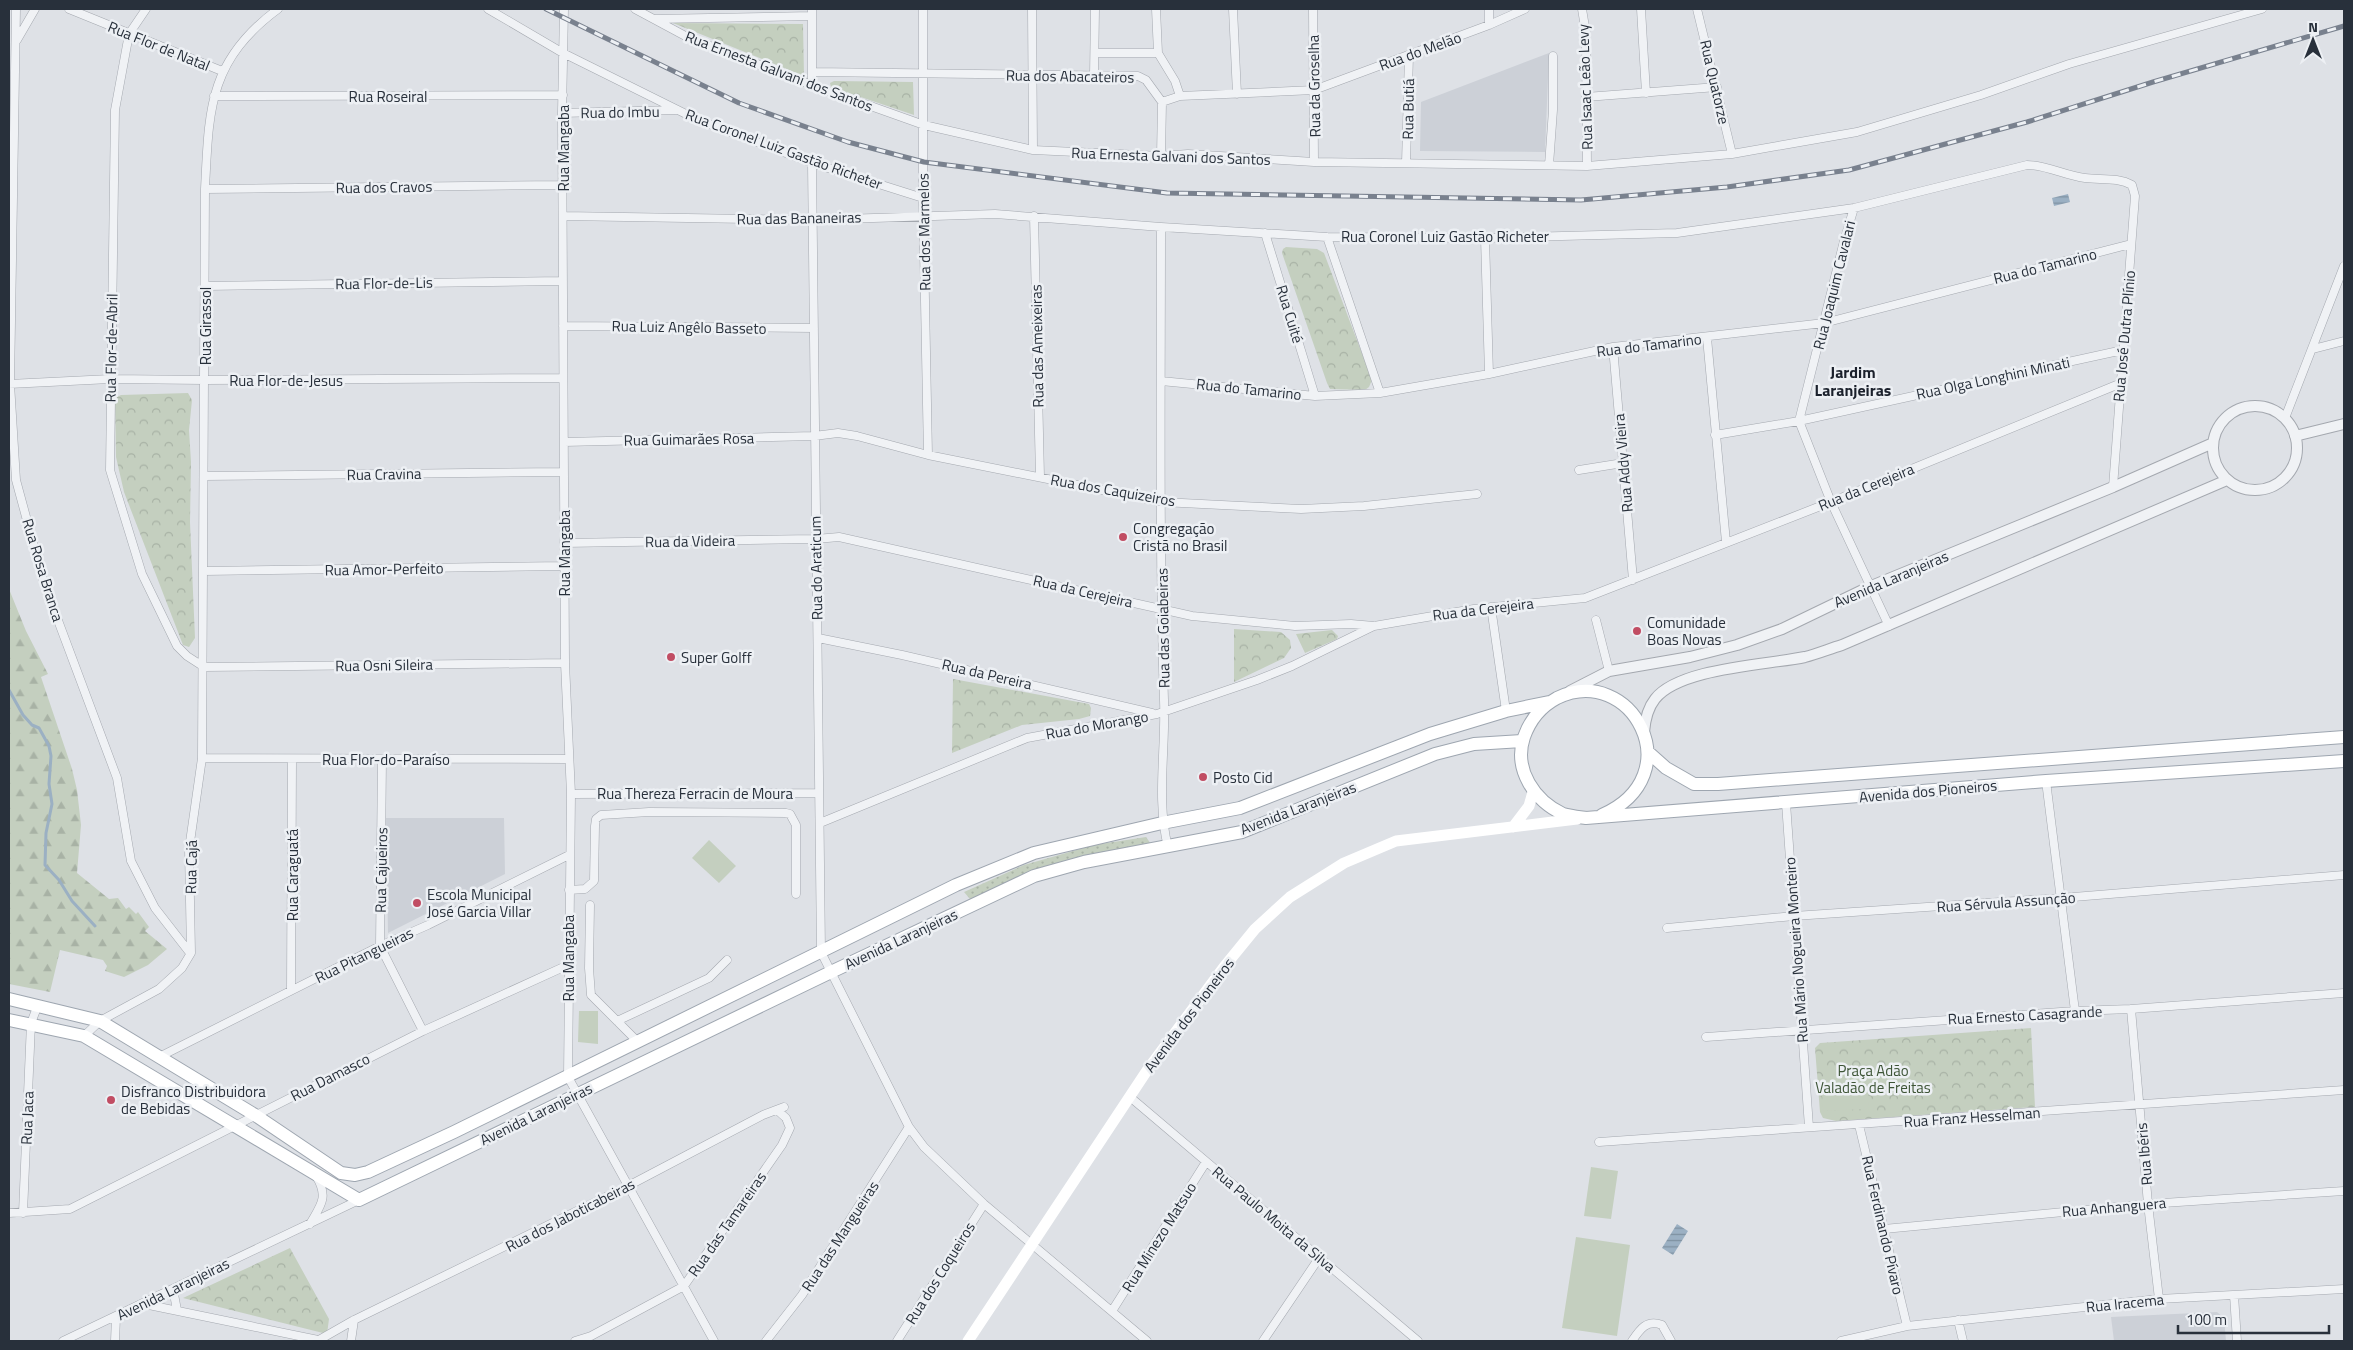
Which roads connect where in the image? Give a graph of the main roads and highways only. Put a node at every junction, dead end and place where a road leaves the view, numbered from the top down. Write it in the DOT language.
graph roads {
  1 [pos="1549,702"];
  2 [pos="2344,737"];
  3 [pos="1522,741"];
  4 [pos="1648,752"];
  5 [pos="2344,761"];
  6 [pos="1533,792"];
  7 [pos="1602,815"];
  8 [pos="1586,818"];
  9 [pos="1513,827"];
  10 [pos="9,999"];
  11 [pos="9,1020"];
  12 [pos="968,1341"];
  1 -- 3 [label="main road"];
  1 -- 4 [label="main road"];
  1 -- 10 [label="main road, Avenida Laranjeiras"];
  2 -- 4 [label="main road, Avenida dos Pioneiros"];
  3 -- 6 [label="main road"];
  3 -- 11 [label="main road, Avenida Laranjeiras"];
  4 -- 7 [label="main road"];
  5 -- 7 [label="main road, Avenida dos Pioneiros"];
  6 -- 8 [label="main road"];
  6 -- 9 [label="main road"];
  7 -- 8 [label="main road, Avenida dos Pioneiros"];
  8 -- 9 [label="main road, Avenida dos Pioneiros"];
  9 -- 12 [label="main road, Avenida dos Pioneiros"];
}
